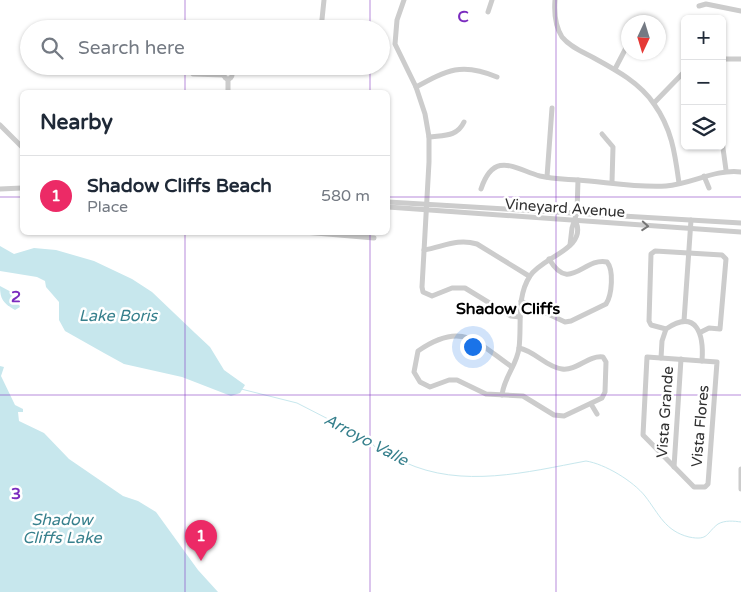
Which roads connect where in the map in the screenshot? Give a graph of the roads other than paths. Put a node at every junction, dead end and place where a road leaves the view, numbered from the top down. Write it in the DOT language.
graph roads {
  1 [pos="324,0"];
  2 [pos="402,0"];
  3 [pos="492,0"];
  4 [pos="555,0"];
  5 [pos="699,6"];
  6 [pos="741,11"];
  7 [pos="488,12"];
  8 [pos="322,20"];
  9 [pos="621,57"];
  10 [pos="726,59"];
  11 [pos="741,59"];
  12 [pos="615,69"];
  13 [pos="227,75"];
  14 [pos="497,76"];
  15 [pos="681,76"];
  16 [pos="416,87"];
  17 [pos="228,90"];
  18 [pos="654,103"];
  19 [pos="552,108"];
  20 [pos="464,122"];
  21 [pos="0,126"];
  22 [pos="602,134"];
  23 [pos="429,137"];
  24 [pos="20,146"];
  25 [pos="723,150"];
  26 [pos="726,170"];
  27 [pos="741,172"];
  28 [pos="704,176"];
  29 [pos="547,177"];
  30 [pos="578,180"];
  31 [pos="612,182"];
  32 [pos="679,183"];
  33 [pos="20,188"];
  34 [pos="709,188"];
  35 [pos="0,189"];
  36 [pos="482,189"];
  37 [pos="390,202"];
  38 [pos="390,207"];
  39 [pos="426,207"];
  40 [pos="577,212"];
  41 [pos="691,220"];
  42 [pos="576,222"];
  43 [pos="741,223"];
  44 [pos="690,229"];
  45 [pos="741,232"];
  46 [pos="342,235"];
  47 [pos="374,238"];
  48 [pos="424,250"];
  49 [pos="689,253"];
  50 [pos="549,259"];
  51 [pos="529,276"];
  52 [pos="521,301"];
  53 [pos="520,317"];
  54 [pos="684,322"];
  55 [pos="666,329"];
  56 [pos="701,332"];
  57 [pos="519,348"];
  58 [pos="661,358"];
  59 [pos="681,359"];
  60 [pos="702,361"];
  61 [pos="512,367"];
  62 [pos="502,395"];
  63 [pos="591,404"];
  64 [pos="598,414"];
  65 [pos="674,467"];
  66 [pos="741,469"];
  67 [pos="741,489"];
  1 -- 8 [label="street"];
  2 -- 16 [label="street"];
  3 -- 7 [label="street"];
  4 -- 12 [label="street"];
  5 -- 6 [label="street"];
  9 -- 12 [label="street"];
  10 -- 11 [label="street"];
  12 -- 18 [label="street"];
  13 -- 17 [label="street"];
  14 -- 16 [label="street"];
  15 -- 18 [label="street"];
  16 -- 23 [label="street"];
  18 -- 32 [label="street"];
  19 -- 29 [label="street"];
  20 -- 23 [label="street"];
  21 -- 24 [label="street"];
  22 -- 31 [label="street"];
  23 -- 39 [label="street"];
  25 -- 26 [label="street"];
  26 -- 27 [label="street"];
  26 -- 28 [label="street"];
  28 -- 32 [label="street"];
  28 -- 34 [label="street"];
  29 -- 30 [label="street"];
  29 -- 36 [label="street"];
  30 -- 31 [label="street"];
  30 -- 40 [label="street"];
  31 -- 32 [label="street"];
  33 -- 35 [label="street"];
  37 -- 39 [label="street, Vineyard Avenue"];
  38 -- 39 [label="street, Vineyard Avenue"];
  39 -- 40 [label="street, Vineyard Avenue"];
  39 -- 42 [label="street, Vineyard Avenue"];
  39 -- 48 [label="street"];
  40 -- 41 [label="street, Vineyard Avenue"];
  40 -- 42 [label="street"];
  41 -- 43 [label="street, Vineyard Avenue"];
  41 -- 44 [label="street"];
  42 -- 44 [label="street, Vineyard Avenue, one-way"];
  42 -- 50 [label="street"];
  44 -- 45 [label="street, Vineyard Avenue"];
  44 -- 49 [label="street"];
  46 -- 47 [label="street"];
  48 -- 51 [label="street"];
  48 -- 53 [label="street"];
  49 -- 54 [label="street"];
  49 -- 55 [label="street"];
  49 -- 56 [label="street"];
  50 -- 51 [label="street"];
  50 -- 52 [label="street"];
  51 -- 52 [label="street"];
  52 -- 53 [label="street"];
  53 -- 57 [label="street"];
  54 -- 55 [label="street"];
  54 -- 56 [label="street"];
  55 -- 58 [label="street, Vista Grande"];
  56 -- 60 [label="street"];
  57 -- 61 [label="street"];
  57 -- 63 [label="street"];
  58 -- 59 [label="street"];
  58 -- 65 [label="street"];
  59 -- 60 [label="street"];
  59 -- 65 [label="street, Vista Grande"];
  60 -- 65 [label="street, Vista Flores"];
  61 -- 62 [label="street"];
  61 -- 62 [label="street"];
  62 -- 63 [label="street"];
  63 -- 64 [label="street"];
  66 -- 67 [label="street"];
}
